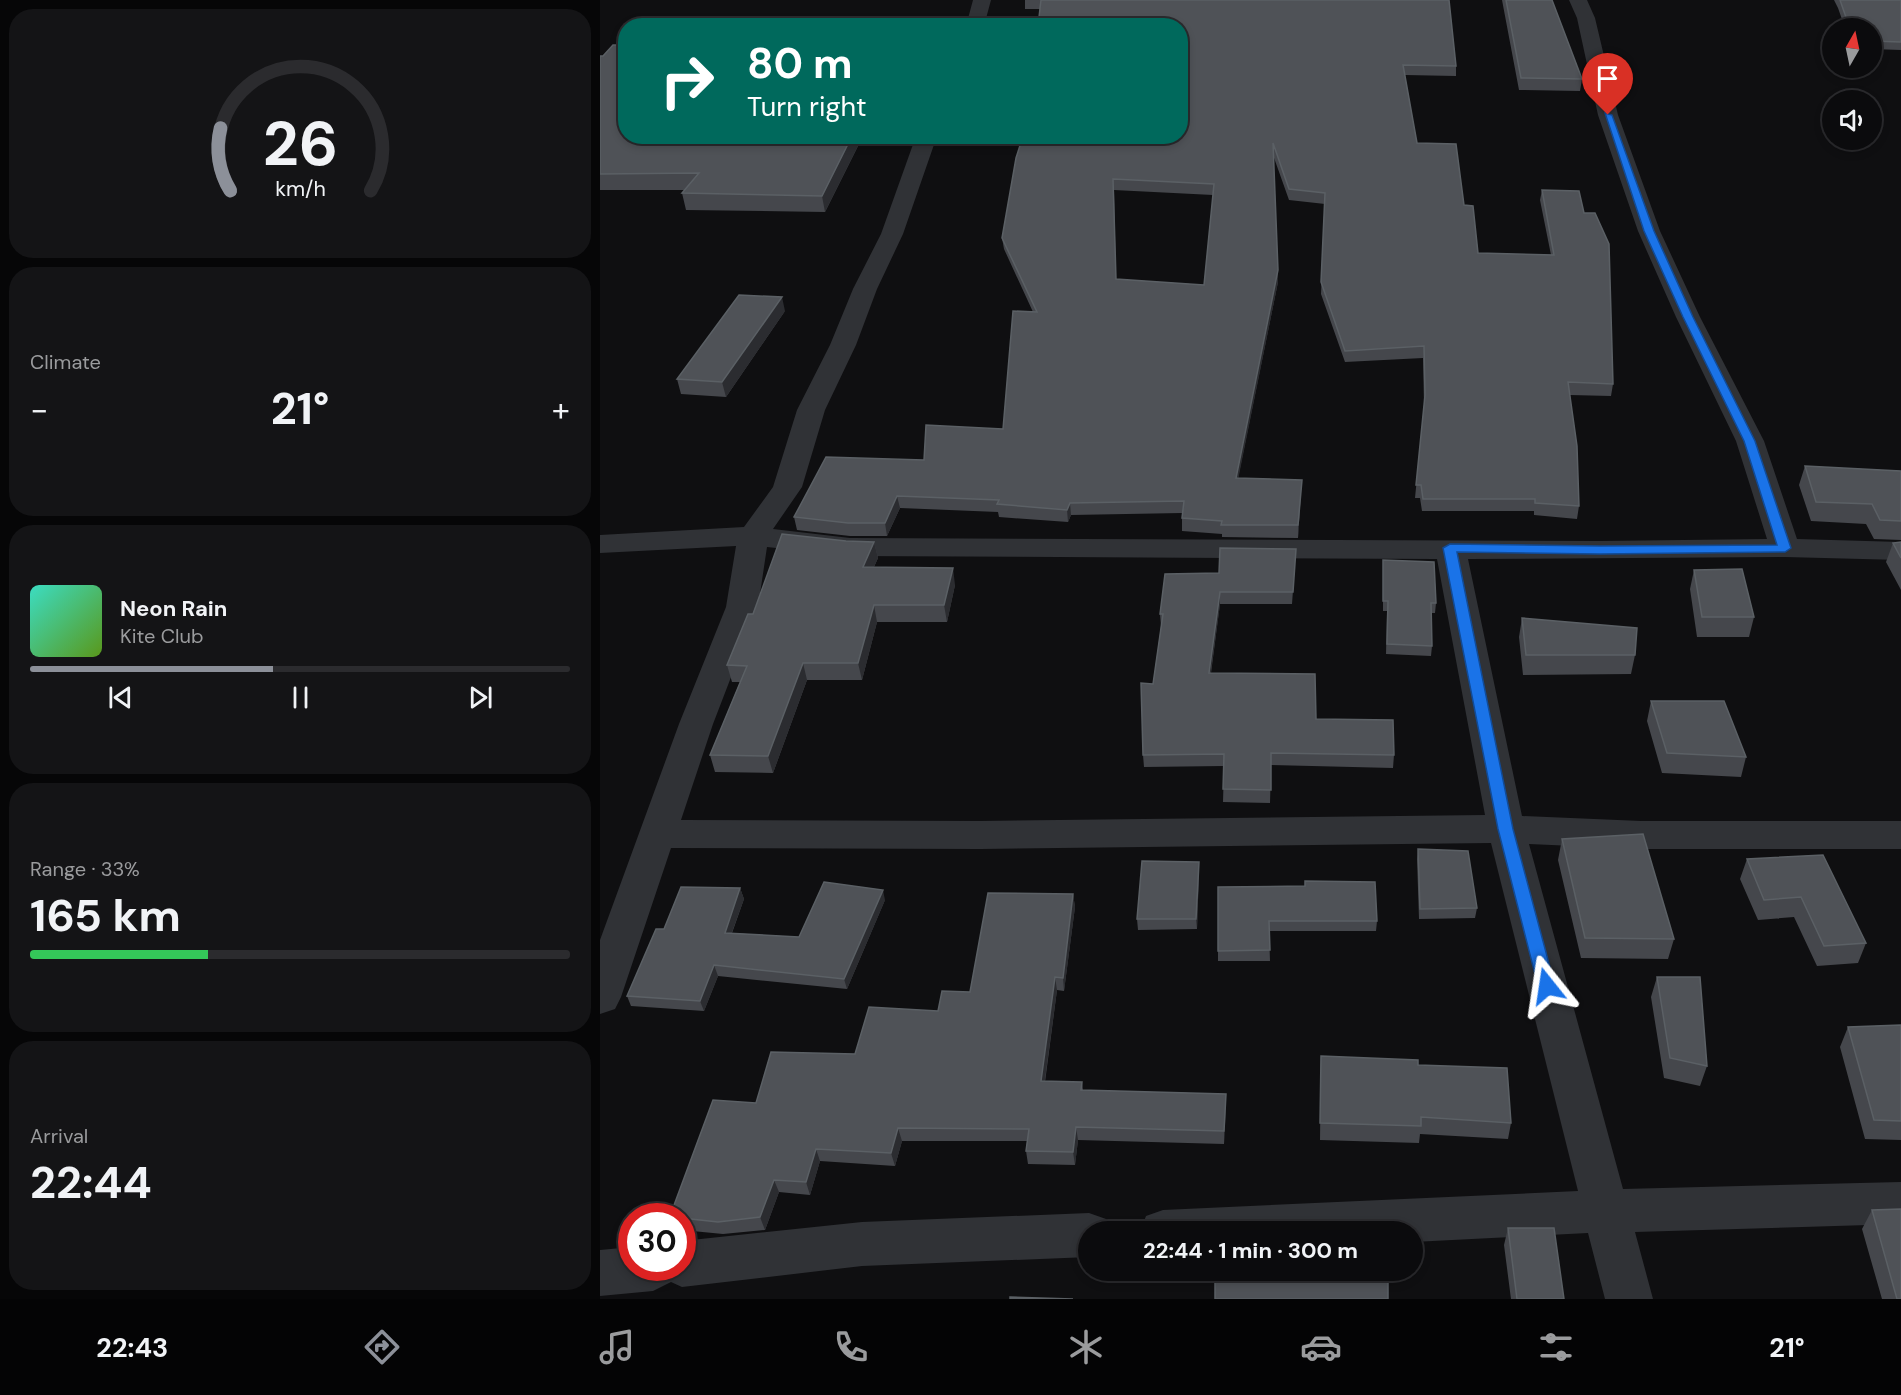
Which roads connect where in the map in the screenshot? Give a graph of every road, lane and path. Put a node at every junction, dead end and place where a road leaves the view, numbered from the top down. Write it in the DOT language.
graph roads {
  1 [pos="982,0"];
  2 [pos="1578,0"];
  3 [pos="977,18"];
  4 [pos="924,144"];
  5 [pos="753,536"];
  6 [pos="600,544"];
  7 [pos="1450,548"];
  8 [pos="1785,548"];
  9 [pos="1901,551"];
  10 [pos="1506,829"];
  11 [pos="658,834"];
  12 [pos="1901,835"];
  13 [pos="600,997"];
  14 [pos="1901,1203"];
  15 [pos="1606,1211"];
  16 [pos="1395,1221"];
  17 [pos="1078,1235"];
  18 [pos="696,1262"];
  19 [pos="618,1272"];
  20 [pos="600,1274"];
  21 [pos="1629,1299"];
  1 -- 3 [label="street"];
  2 -- 8 [label="street"];
  4 -- 5 [label="street"];
  5 -- 6 [label="street"];
  5 -- 7 [label="street"];
  5 -- 11 [label="street"];
  7 -- 8 [label="street"];
  7 -- 10 [label="street"];
  8 -- 9 [label="street"];
  10 -- 11 [label="street"];
  10 -- 12 [label="street"];
  10 -- 15 [label="street"];
  11 -- 13 [label="street"];
  14 -- 15 [label="street"];
  15 -- 16 [label="street"];
  15 -- 21 [label="street"];
  17 -- 18 [label="street"];
  19 -- 20 [label="street"];
}
